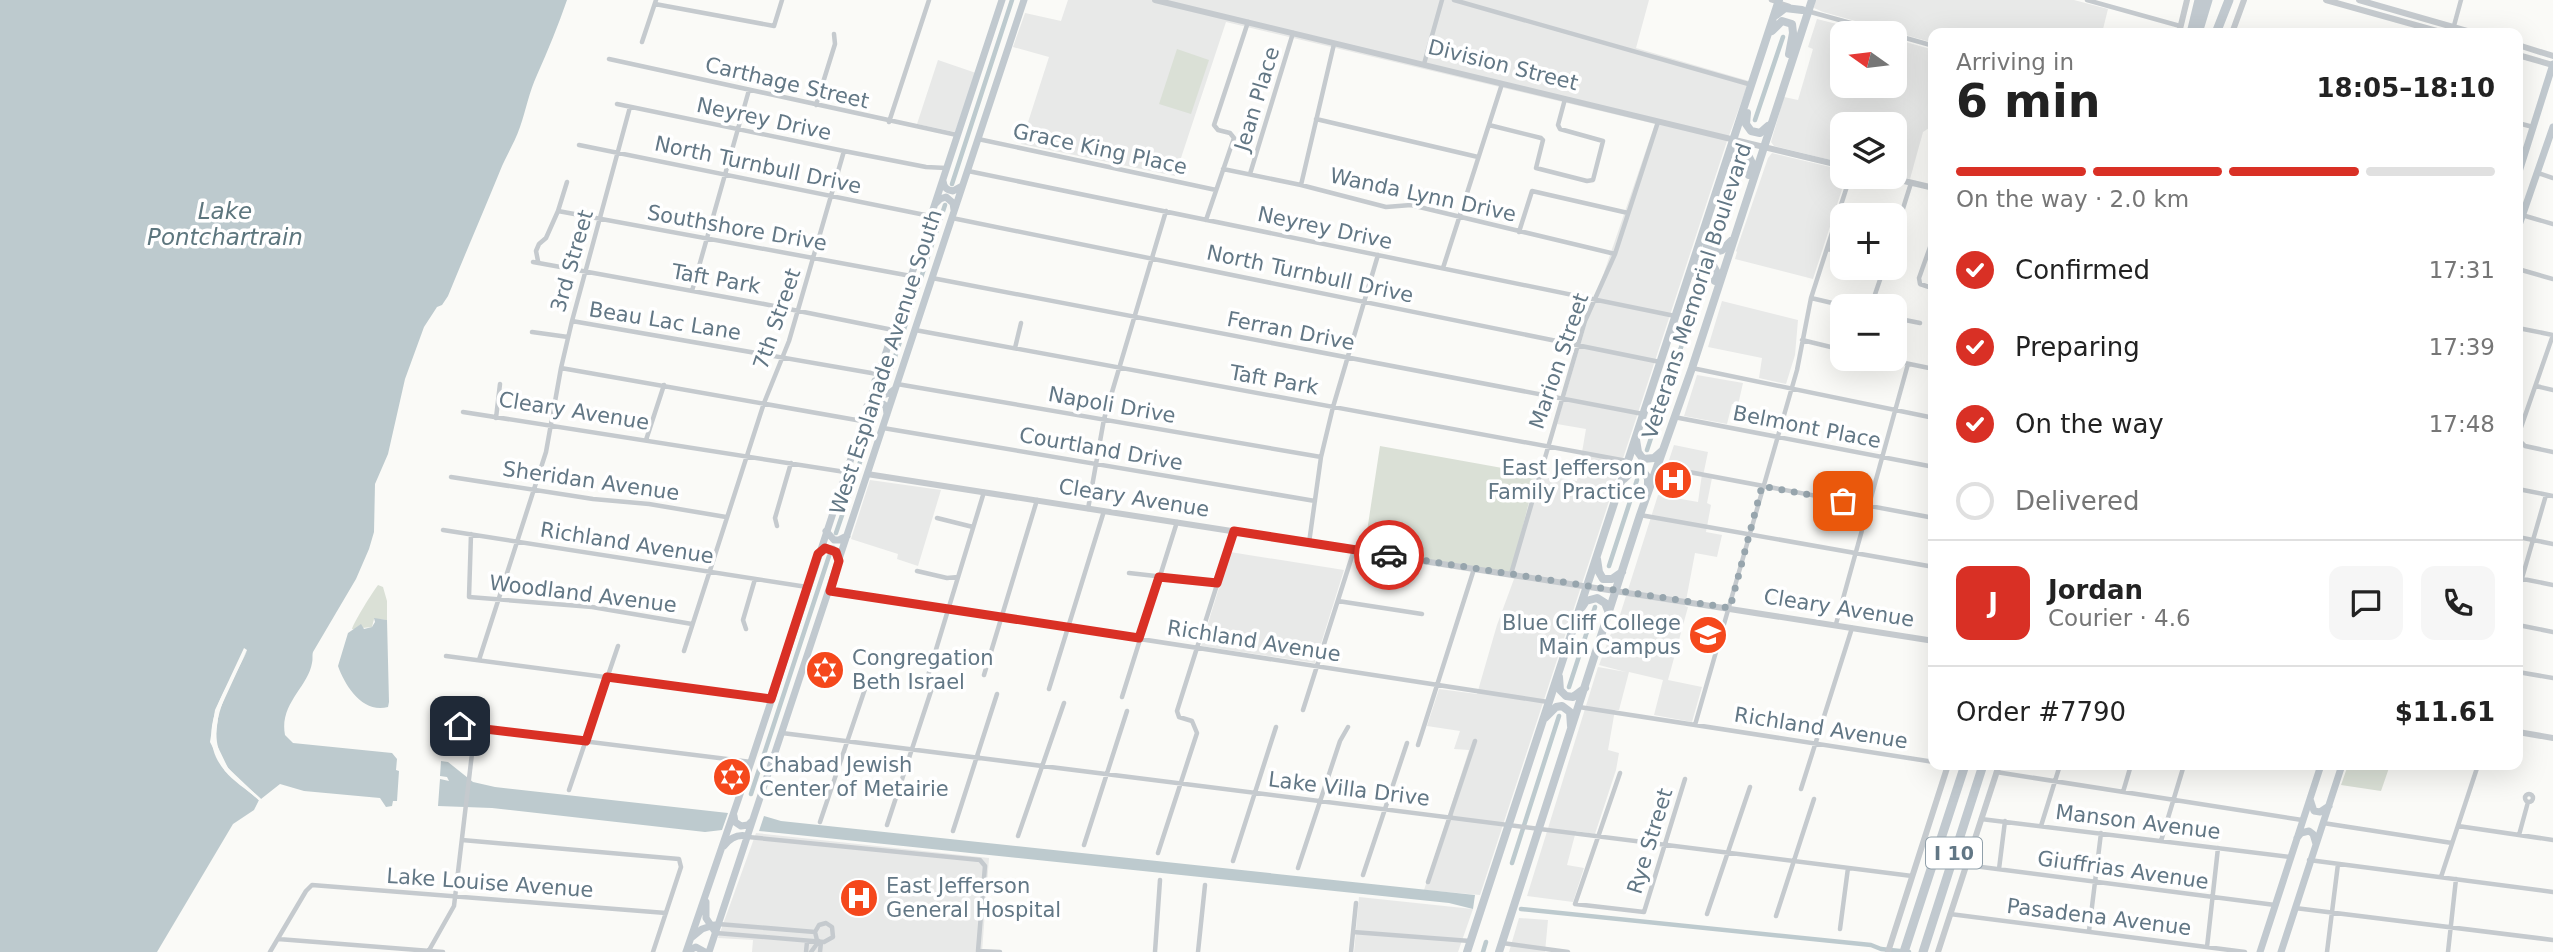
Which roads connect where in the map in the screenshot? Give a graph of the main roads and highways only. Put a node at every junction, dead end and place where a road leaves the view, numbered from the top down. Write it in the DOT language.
graph roads {
  1 [pos="1002,0"];
  2 [pos="1024,0"];
  3 [pos="1812,0"];
  4 [pos="2198,0"];
  5 [pos="2208,0"];
  6 [pos="2227,0"];
  7 [pos="1776,1"];
  8 [pos="1805,11"];
  9 [pos="1773,20"];
  10 [pos="2186,28"];
  11 [pos="2200,28"];
  12 [pos="2217,28"];
  13 [pos="1766,42"];
  14 [pos="1791,64"];
  15 [pos="2553,65"];
  16 [pos="2553,83"];
  17 [pos="1752,87"];
  18 [pos="2545,92"];
  19 [pos="1774,113"];
  20 [pos="2552,131"];
  21 [pos="2523,160"];
  22 [pos="1727,162"];
  23 [pos="942,180"];
  24 [pos="963,185"];
  25 [pos="1749,192"];
  26 [pos="935,204"];
  27 [pos="2523,212"];
  28 [pos="953,214"];
  29 [pos="1709,218"];
  30 [pos="1734,237"];
  31 [pos="1682,295"];
  32 [pos="1708,314"];
  33 [pos="876,377"];
  34 [pos="896,386"];
  35 [pos="867,406"];
  36 [pos="887,415"];
  37 [pos="1637,434"];
  38 [pos="1662,450"];
  39 [pos="1620,485"];
  40 [pos="1648,492"];
  41 [pos="826,531"];
  42 [pos="847,535"];
  43 [pos="818,554"];
  44 [pos="1596,556"];
  45 [pos="839,561"];
  46 [pos="1622,572"];
  47 [pos="1578,613"];
  48 [pos="1609,613"];
  49 [pos="1559,670"];
  50 [pos="1586,688"];
  51 [pos="1542,721"];
  52 [pos="1571,732"];
  53 [pos="1963,770"];
  54 [pos="1981,770"];
  55 [pos="2319,770"];
  56 [pos="2340,770"];
  57 [pos="2310,799"];
  58 [pos="2329,806"];
  59 [pos="734,811"];
  60 [pos="754,817"];
  61 [pos="747,836"];
  62 [pos="2296,839"];
  63 [pos="2316,844"];
  64 [pos="721,849"];
  65 [pos="707,891"];
  66 [pos="706,906"];
  67 [pos="721,914"];
  68 [pos="714,925"];
  69 [pos="690,939"];
  70 [pos="1924,947"];
  71 [pos="1500,948"];
  72 [pos="686,952"];
  73 [pos="707,952"];
  74 [pos="1467,952"];
  75 [pos="1904,952"];
  76 [pos="2260,952"];
  77 [pos="2281,952"];
  1 -- 23 [label="main road"];
  2 -- 24 [label="main road, West Esplanade Avenue South"];
  3 -- 8 [label="main road, Veterans Memorial Boulevard"];
  4 -- 10 [label="highway"];
  5 -- 11 [label="highway"];
  6 -- 12 [label="highway"];
  7 -- 9 [label="main road, Veterans Memorial Boulevard"];
  8 -- 9 [label="main road"];
  8 -- 14 [label="main road, Veterans Memorial Boulevard"];
  9 -- 13 [label="main road, Veterans Memorial Boulevard"];
  13 -- 14 [label="main road"];
  13 -- 17 [label="main road, Veterans Memorial Boulevard"];
  14 -- 19 [label="main road, Veterans Memorial Boulevard"];
  15 -- 18 [label="main road"];
  16 -- 18 [label="main road"];
  17 -- 19 [label="main road"];
  17 -- 22 [label="main road, Veterans Memorial Boulevard"];
  18 -- 21 [label="main road"];
  19 -- 25 [label="main road, Veterans Memorial Boulevard"];
  20 -- 27 [label="main road"];
  22 -- 25 [label="main road"];
  22 -- 29 [label="main road, Veterans Memorial Boulevard"];
  23 -- 24 [label="main road"];
  23 -- 26 [label="main road"];
  24 -- 28 [label="main road, West Esplanade Avenue South"];
  25 -- 30 [label="main road, Veterans Memorial Boulevard"];
  26 -- 28 [label="main road"];
  26 -- 33 [label="main road"];
  28 -- 34 [label="main road, West Esplanade Avenue South"];
  29 -- 30 [label="main road"];
  29 -- 31 [label="main road, Veterans Memorial Boulevard"];
  30 -- 32 [label="main road, Veterans Memorial Boulevard"];
  31 -- 32 [label="main road"];
  31 -- 37 [label="main road, Veterans Memorial Boulevard"];
  32 -- 38 [label="main road, Veterans Memorial Boulevard"];
  33 -- 34 [label="main road"];
  33 -- 35 [label="main road"];
  34 -- 36 [label="main road, West Esplanade Avenue South"];
  35 -- 36 [label="main road"];
  35 -- 41 [label="main road"];
  36 -- 42 [label="main road, West Esplanade Avenue South"];
  37 -- 38 [label="main road"];
  37 -- 39 [label="main road, Veterans Memorial Boulevard"];
  38 -- 40 [label="main road, Veterans Memorial Boulevard"];
  39 -- 40 [label="main road"];
  39 -- 44 [label="main road, Veterans Memorial Boulevard"];
  40 -- 46 [label="main road, Veterans Memorial Boulevard"];
  41 -- 42 [label="main road"];
  41 -- 43 [label="main road"];
  42 -- 45 [label="main road, West Esplanade Avenue South"];
  43 -- 45 [label="main road"];
  43 -- 59 [label="main road"];
  44 -- 46 [label="main road"];
  44 -- 47 [label="main road, Veterans Memorial Boulevard"];
  45 -- 60 [label="main road, West Esplanade Avenue South"];
  46 -- 48 [label="main road, Veterans Memorial Boulevard"];
  47 -- 48 [label="main road"];
  47 -- 49 [label="main road, Veterans Memorial Boulevard"];
  48 -- 50 [label="main road, Veterans Memorial Boulevard"];
  49 -- 50 [label="main road"];
  49 -- 51 [label="main road, Veterans Memorial Boulevard"];
  50 -- 52 [label="main road, Veterans Memorial Boulevard"];
  51 -- 52 [label="main road"];
  51 -- 74 [label="main road, Veterans Memorial Boulevard"];
  52 -- 71 [label="main road, Veterans Memorial Boulevard"];
  53 -- 75 [label="highway, I 10"];
  54 -- 70 [label="highway, I 10"];
  55 -- 57 [label="main road"];
  56 -- 58 [label="main road"];
  57 -- 58 [label="main road"];
  57 -- 62 [label="main road"];
  58 -- 63 [label="main road"];
  59 -- 60 [label="main road"];
  59 -- 64 [label="main road"];
  60 -- 61 [label="main road, West Esplanade Avenue South"];
  61 -- 64 [label="main road"];
  61 -- 67 [label="main road, West Esplanade Avenue South"];
  62 -- 63 [label="main road"];
  62 -- 76 [label="main road"];
  63 -- 77 [label="main road"];
  64 -- 65 [label="main road"];
  65 -- 66 [label="main road"];
  65 -- 69 [label="main road"];
  66 -- 67 [label="main road"];
  66 -- 68 [label="main road"];
  67 -- 68 [label="main road, West Esplanade Avenue South"];
  68 -- 69 [label="main road"];
  68 -- 73 [label="main road, West Esplanade Avenue South"];
  69 -- 72 [label="main road"];
  72 -- 73 [label="main road"];
}
